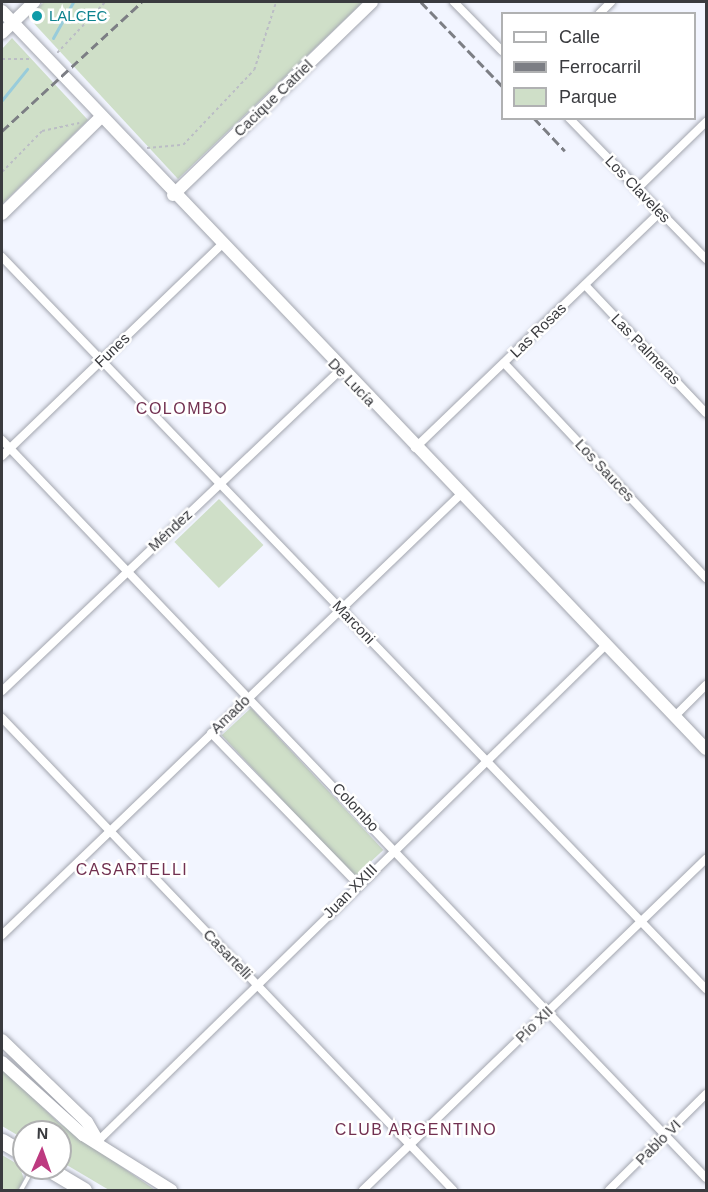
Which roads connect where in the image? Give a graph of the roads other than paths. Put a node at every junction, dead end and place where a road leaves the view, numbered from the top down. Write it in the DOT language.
graph roads {
  1 [pos="34,2"];
  2 [pos="372,2"];
  3 [pos="454,2"];
  4 [pos="2,11"];
  5 [pos="12,23"];
  6 [pos="2,33"];
  7 [pos="501,50"];
  8 [pos="100,118"];
  9 [pos="571,120"];
  10 [pos="706,122"];
  11 [pos="638,189"];
  12 [pos="174,195"];
  13 [pos="660,212"];
  14 [pos="2,214"];
  15 [pos="222,244"];
  16 [pos="2,256"];
  17 [pos="706,259"];
  18 [pos="585,285"];
  19 [pos="102,359"];
  20 [pos="504,363"];
  21 [pos="340,370"];
  22 [pos="706,413"];
  23 [pos="2,440"];
  24 [pos="10,448"];
  25 [pos="415,448"];
  26 [pos="2,456"];
  27 [pos="220,483"];
  28 [pos="460,495"];
  29 [pos="128,569"];
  30 [pos="706,578"];
  31 [pos="341,608"];
  32 [pos="607,644"];
  33 [pos="706,686"];
  34 [pos="2,691"];
  35 [pos="250,695"];
  36 [pos="675,716"];
  37 [pos="2,718"];
  38 [pos="211,733"];
  39 [pos="706,749"];
  40 [pos="486,760"];
  41 [pos="111,830"];
  42 [pos="394,848"];
  43 [pos="706,859"];
  44 [pos="357,883"];
  45 [pos="642,921"];
  46 [pos="2,935"];
  47 [pos="257,984"];
  48 [pos="706,989"];
  49 [pos="547,1012"];
  50 [pos="2,1040"];
  51 [pos="2,1062"];
  52 [pos="706,1094"];
  53 [pos="663,1136"];
  54 [pos="98,1141"];
  55 [pos="411,1146"];
  56 [pos="706,1178"];
  57 [pos="66,1180"];
  58 [pos="84,1191"];
  59 [pos="171,1191"];
  60 [pos="363,1191"];
  61 [pos="453,1191"];
  62 [pos="609,1191"];
  1 -- 5 [label="street"];
  2 -- 12 [label="street, Cacique Catriel"];
  3 -- 7 [label="street"];
  4 -- 5 [label="street, De Lucía"];
  5 -- 6 [label="street"];
  5 -- 8 [label="street, De Lucía"];
  8 -- 12 [label="street, De Lucía"];
  8 -- 14 [label="street"];
  9 -- 11 [label="street, Los Claveles"];
  10 -- 11 [label="street"];
  11 -- 13 [label="street, Los Claveles"];
  12 -- 15 [label="street, De Lucía"];
  13 -- 17 [label="street, Los Claveles"];
  13 -- 18 [label="street, Las Rosas"];
  15 -- 19 [label="street, Funes"];
  15 -- 21 [label="street, De Lucía"];
  16 -- 19 [label="street, Marconi"];
  18 -- 20 [label="street, Las Rosas"];
  18 -- 22 [label="street, Las Palmeras"];
  19 -- 24 [label="street, Funes"];
  19 -- 27 [label="street, Marconi"];
  20 -- 25 [label="street, Las Rosas"];
  20 -- 30 [label="street, Los Sauces"];
  21 -- 25 [label="street, De Lucía"];
  21 -- 27 [label="street, Méndez"];
  23 -- 24 [label="street, Colombo"];
  24 -- 26 [label="street, Funes"];
  24 -- 29 [label="street, Colombo"];
  25 -- 28 [label="street, De Lucía"];
  27 -- 29 [label="street, Méndez"];
  27 -- 31 [label="street, Marconi"];
  28 -- 31 [label="street, Amado"];
  28 -- 32 [label="street, De Lucía"];
  29 -- 34 [label="street, Méndez"];
  29 -- 35 [label="street, Colombo"];
  31 -- 35 [label="street, Amado"];
  31 -- 40 [label="street, Marconi"];
  32 -- 36 [label="street, De Lucía"];
  32 -- 40 [label="street, Juan XXIII"];
  33 -- 36 [label="street"];
  35 -- 38 [label="street, Amado"];
  35 -- 42 [label="street, Colombo"];
  36 -- 39 [label="street, De Lucía"];
  37 -- 41 [label="street, Casartelli"];
  38 -- 41 [label="street, Amado"];
  38 -- 44 [label="street"];
  40 -- 42 [label="street, Juan XXIII"];
  40 -- 45 [label="street, Marconi"];
  41 -- 46 [label="street, Amado"];
  41 -- 47 [label="street, Casartelli"];
  42 -- 44 [label="street, Juan XXIII"];
  42 -- 49 [label="street, Colombo"];
  43 -- 45 [label="street, Pío XII"];
  44 -- 47 [label="street, Juan XXIII"];
  45 -- 48 [label="street, Marconi"];
  45 -- 49 [label="street, Pío XII"];
  47 -- 54 [label="street, Juan XXIII"];
  47 -- 55 [label="street, Casartelli"];
  49 -- 53 [label="street, Colombo"];
  49 -- 55 [label="street, Pío XII"];
  50 -- 54 [label="street"];
  51 -- 54 [label="street"];
  52 -- 53 [label="street, Pablo VI"];
  53 -- 56 [label="street, Colombo"];
  53 -- 62 [label="street, Pablo VI"];
  54 -- 59 [label="street"];
  55 -- 60 [label="street, Pío XII"];
  55 -- 61 [label="street, Casartelli"];
  57 -- 58 [label="highway"];
}
